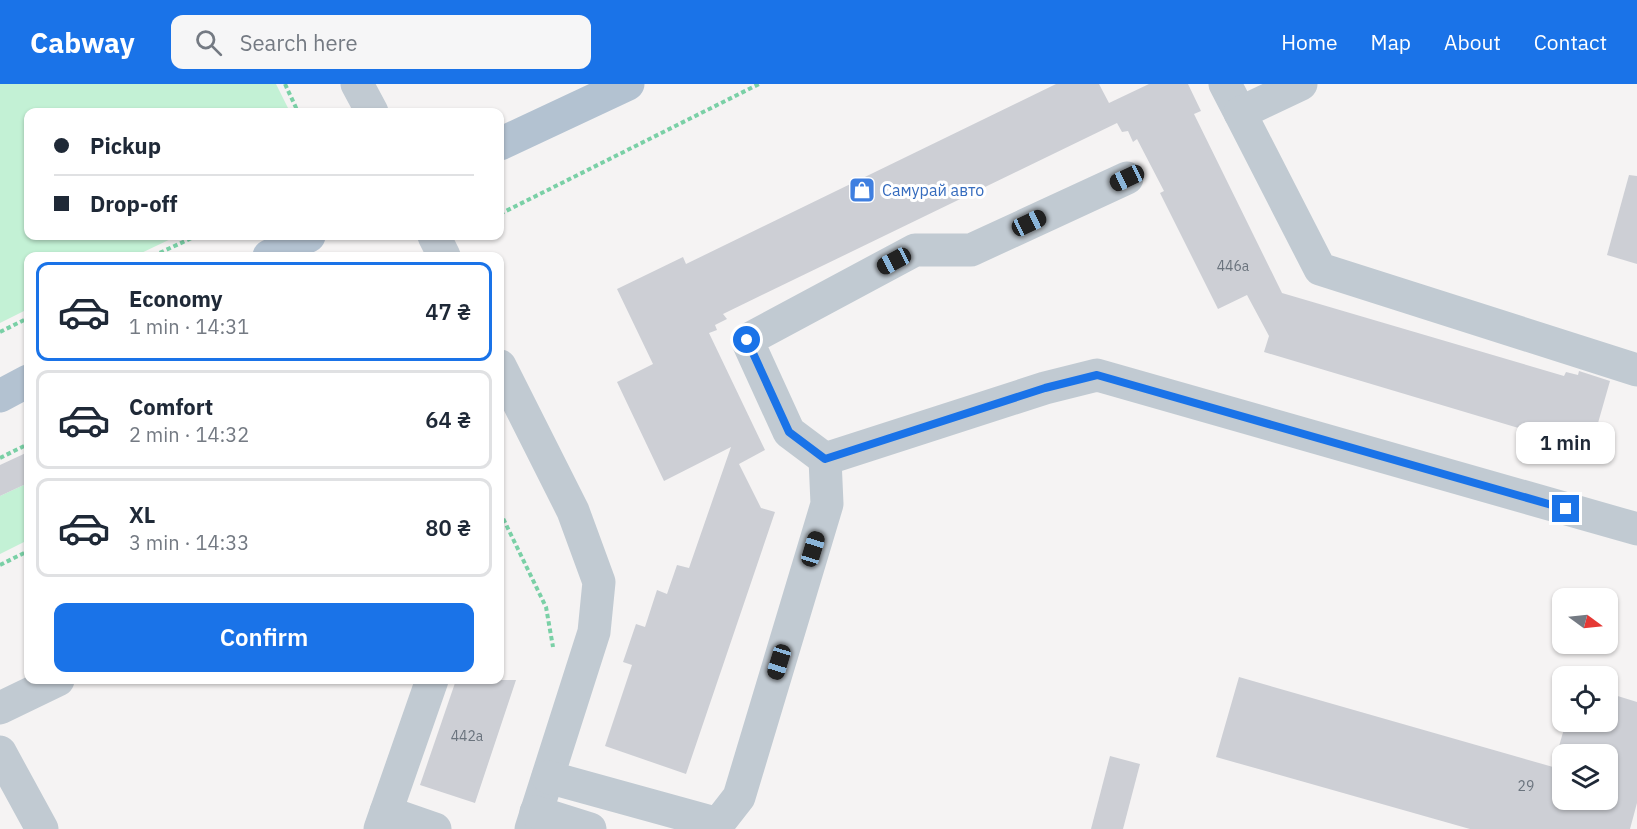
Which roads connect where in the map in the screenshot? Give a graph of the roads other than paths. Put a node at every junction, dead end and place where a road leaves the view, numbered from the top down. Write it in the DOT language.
graph roads {
  1 [pos="357,84"];
  2 [pos="628,84"];
  3 [pos="1225,84"];
  4 [pos="1301,84"];
  5 [pos="370,108"];
  6 [pos="1240,113"];
  7 [pos="504,142"];
  8 [pos="1127,178"];
  9 [pos="301,240"];
  10 [pos="276,252"];
  11 [pos="1637,370"];
  12 [pos="504,374"];
  13 [pos="24,383"];
  14 [pos="0,396"];
  15 [pos="825,459"];
  16 [pos="1636,523"];
  17 [pos="50,684"];
  18 [pos="431,684"];
  19 [pos="0,708"];
  20 [pos="0,752"];
  21 [pos="548,777"];
  22 [pos="383,821"];
  23 [pos="533,821"];
  24 [pos="42,829"];
  25 [pos="435,829"];
  26 [pos="590,829"];
  1 -- 5 [label="street"];
  2 -- 7 [label="main road"];
  3 -- 6 [label="street"];
  4 -- 6 [label="street"];
  6 -- 11 [label="street"];
  8 -- 15 [label="street"];
  9 -- 10 [label="main road"];
  12 -- 21 [label="street"];
  13 -- 14 [label="main road"];
  15 -- 16 [label="street"];
  15 -- 21 [label="street"];
  17 -- 19 [label="street"];
  18 -- 22 [label="street"];
  20 -- 24 [label="street"];
  21 -- 23 [label="street"];
  22 -- 25 [label="street"];
  23 -- 26 [label="street"];
}
